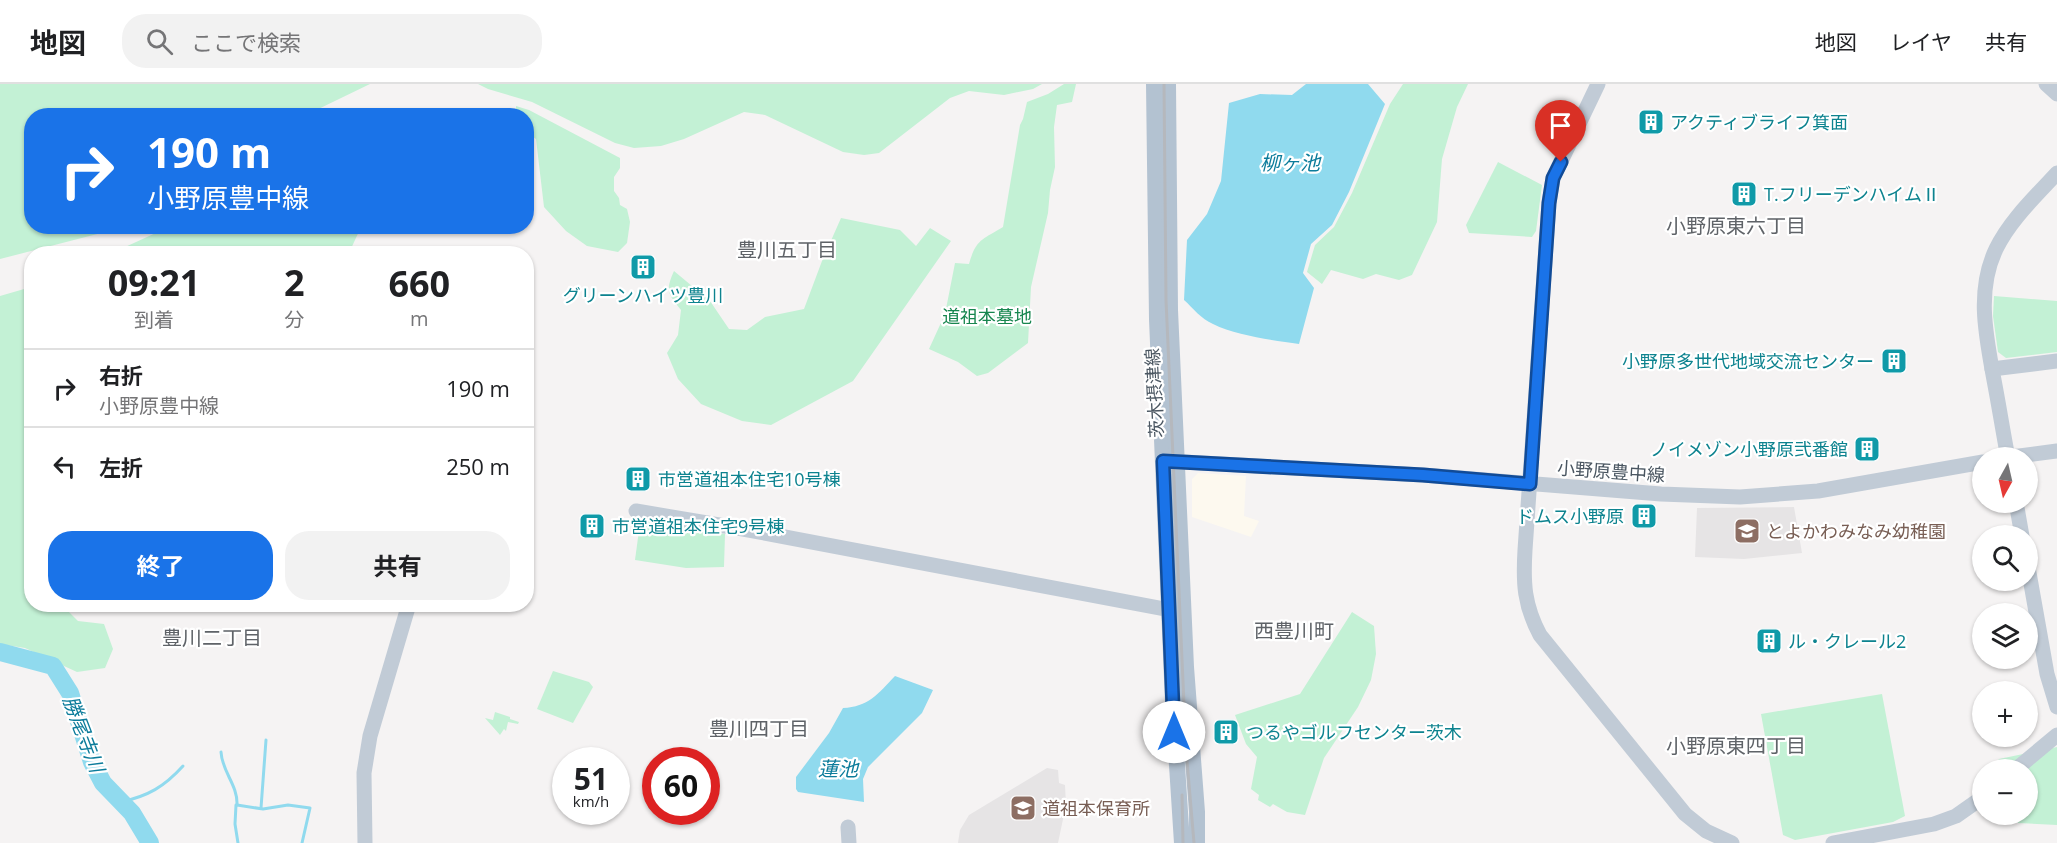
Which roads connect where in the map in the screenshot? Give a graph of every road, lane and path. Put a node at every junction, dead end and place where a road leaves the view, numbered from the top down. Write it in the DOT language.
graph roads {
  1 [pos="1154,84"];
  2 [pos="1168,84"];
  3 [pos="1598,84"];
  4 [pos="2046,84"];
  5 [pos="2057,94"];
  6 [pos="2057,173"];
  7 [pos="2057,361"];
  8 [pos="1992,369"];
  9 [pos="2005,447"];
  10 [pos="2057,450"];
  11 [pos="2038,453"];
  12 [pos="1170,461"];
  13 [pos="1972,464"];
  14 [pos="1530,484"];
  15 [pos="636,511"];
  16 [pos="2032,591"];
  17 [pos="1170,610"];
  18 [pos="407,612"];
  19 [pos="1173,703"];
  20 [pos="2057,707"];
  21 [pos="2054,736"];
  22 [pos="2028,759"];
  23 [pos="1972,805"];
  24 [pos="365,843"];
  25 [pos="1173,843"];
  26 [pos="1182,843"];
  27 [pos="1198,843"];
  28 [pos="1732,843"];
  29 [pos="1833,843"];
  1 -- 12 [label="main road, 茨木摂津線"];
  2 -- 12 [label="main road, 茨木摂津線"];
  3 -- 14 [label="street"];
  4 -- 5 [label="street"];
  6 -- 8 [label="street"];
  7 -- 8 [label="street"];
  8 -- 9 [label="street"];
  10 -- 11 [label="street"];
  12 -- 14 [label="street, 小野原豊中線"];
  12 -- 17 [label="main road, 茨木摂津線"];
  12 -- 27 [label="main road, 茨木摂津線"];
  13 -- 14 [label="street, 小野原豊中線"];
  14 -- 28 [label="street"];
  15 -- 17 [label="street"];
  16 -- 20 [label="street"];
  17 -- 19 [label="main road, 茨木摂津線"];
  18 -- 24 [label="street"];
  19 -- 25 [label="main road"];
  19 -- 26 [label="main road, 茨木摂津線"];
  21 -- 22 [label="street"];
  23 -- 29 [label="street"];
}
